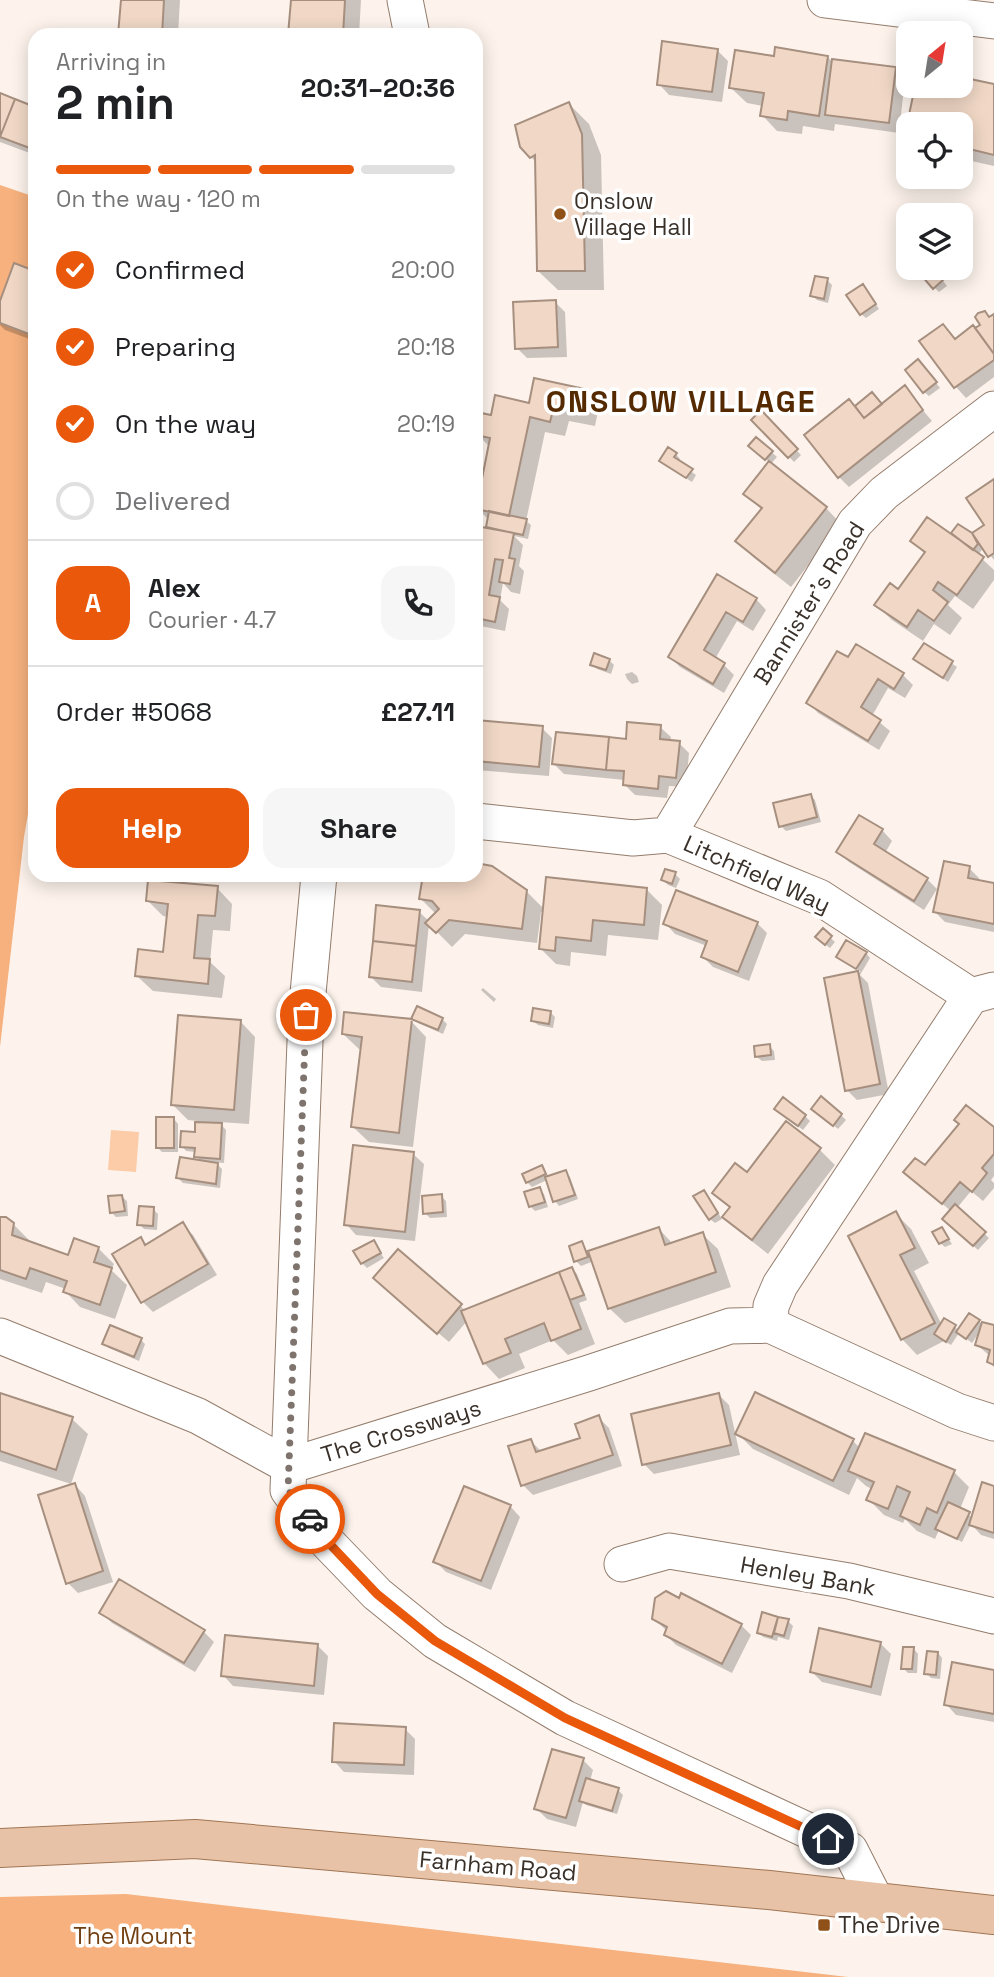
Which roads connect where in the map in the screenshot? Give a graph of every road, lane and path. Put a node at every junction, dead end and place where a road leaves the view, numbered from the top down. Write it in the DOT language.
graph roads {
  1 [pos="405,0"];
  2 [pos="825,0"];
  3 [pos="994,21"];
  4 [pos="411,28"];
  5 [pos="994,409"];
  6 [pos="483,822"];
  7 [pos="668,835"];
  8 [pos="318,882"];
  9 [pos="982,993"];
  10 [pos="770,1325"];
  11 [pos="13,1341"];
  12 [pos="994,1423"];
  13 [pos="289,1465"];
  14 [pos="622,1564"];
  15 [pos="994,1616"];
  16 [pos="0,1848"];
  17 [pos="876,1901"];
  18 [pos="994,1915"];
  1 -- 4 [label="street"];
  2 -- 3 [label="street"];
  5 -- 7 [label="street, Bannister's Road"];
  6 -- 7 [label="street, Litchfield Way"];
  7 -- 9 [label="street, Litchfield Way"];
  8 -- 13 [label="street"];
  9 -- 10 [label="street, Litchfield Way"];
  10 -- 12 [label="street"];
  10 -- 13 [label="street, The Crossways"];
  11 -- 13 [label="street"];
  13 -- 17 [label="street"];
  14 -- 15 [label="street, Henley Bank"];
  16 -- 17 [label="main road, Farnham Road"];
  17 -- 18 [label="main road, Farnham Road"];
}
